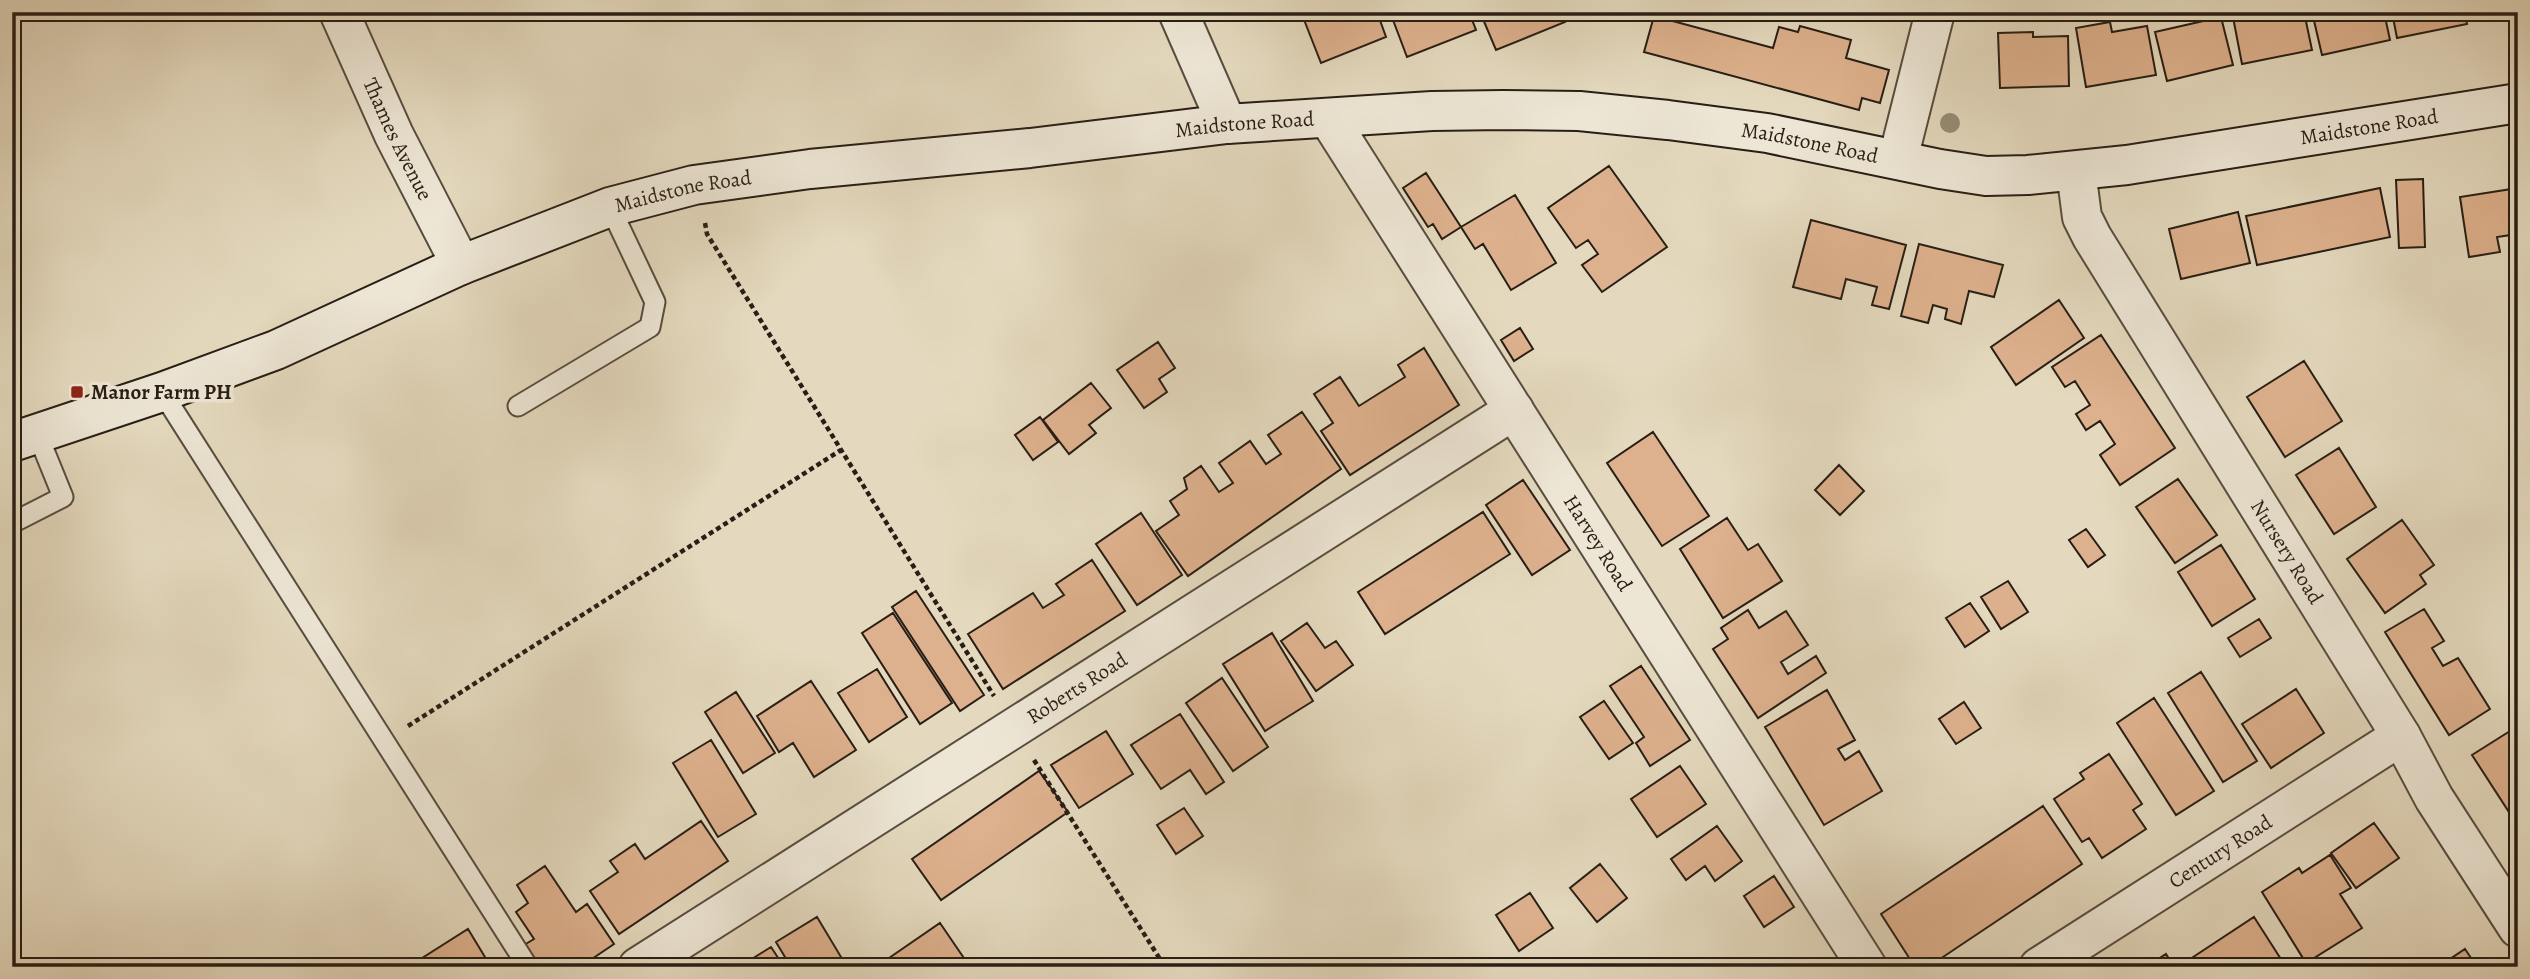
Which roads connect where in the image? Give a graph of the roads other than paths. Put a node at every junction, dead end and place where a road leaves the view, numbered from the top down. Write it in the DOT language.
graph roads {
  1 [pos="339,12"];
  2 [pos="1178,12"];
  3 [pos="1935,12"];
  4 [pos="2518,103"];
  5 [pos="1329,119"];
  6 [pos="1227,124"];
  7 [pos="1898,159"];
  8 [pos="2076,170"];
  9 [pos="610,207"];
  10 [pos="461,265"];
  11 [pos="162,392"];
  12 [pos="518,406"];
  13 [pos="1514,410"];
  14 [pos="25,437"];
  15 [pos="12,523"];
  16 [pos="2401,736"];
  17 [pos="2518,928"];
  18 [pos="528,967"];
  19 [pos="638,967"];
  20 [pos="1867,967"];
  21 [pos="2039,967"];
  1 -- 10 [label="street, Thames Avenue"];
  2 -- 6 [label="street"];
  3 -- 7 [label="street"];
  4 -- 8 [label="street, Maidstone Road"];
  5 -- 6 [label="street, Maidstone Road"];
  5 -- 7 [label="street, Maidstone Road"];
  5 -- 13 [label="street, Harvey Road"];
  6 -- 9 [label="street, Maidstone Road"];
  7 -- 8 [label="street, Maidstone Road"];
  8 -- 16 [label="street, Nursery Road"];
  9 -- 10 [label="street, Maidstone Road"];
  9 -- 12 [label="lane"];
  10 -- 11 [label="street, Maidstone Road"];
  11 -- 14 [label="street, Maidstone Road"];
  11 -- 18 [label="lane"];
  13 -- 19 [label="street, Roberts Road"];
  13 -- 20 [label="street, Harvey Road"];
  14 -- 15 [label="lane"];
  16 -- 17 [label="street, Nursery Road"];
  16 -- 21 [label="street, Century Road"];
}
